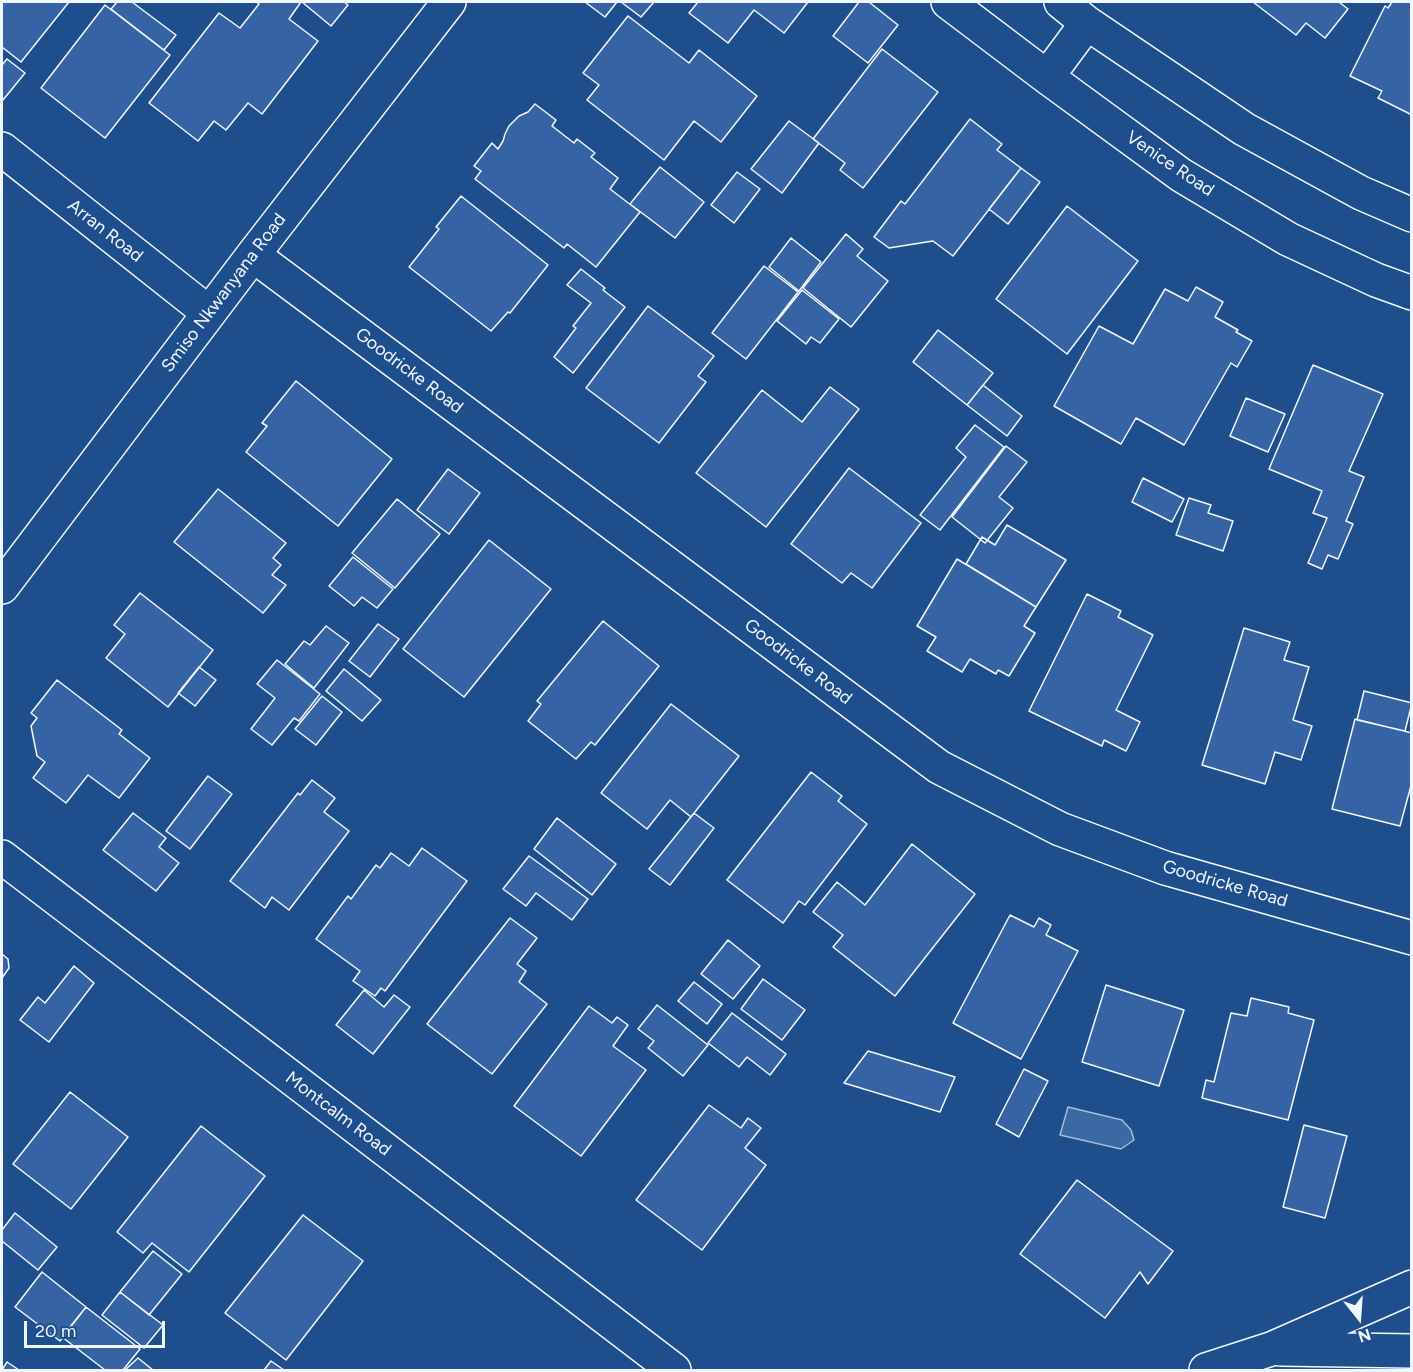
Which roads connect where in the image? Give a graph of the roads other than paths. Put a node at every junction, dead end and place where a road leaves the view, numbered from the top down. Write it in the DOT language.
graph roads {
  1 [pos="449,2"];
  2 [pos="948,2"];
  3 [pos="1061,2"];
  4 [pos="1088,23"];
  5 [pos="1047,77"];
  6 [pos="2,149"];
  7 [pos="1412,214"];
  8 [pos="253,255"];
  9 [pos="1412,293"];
  10 [pos="209,313"];
  11 [pos="2,587"];
  12 [pos="2,857"];
  13 [pos="1412,938"];
  14 [pos="1412,1287"];
  15 [pos="1271,1349"];
  16 [pos="1412,1350"];
  17 [pos="674,1371"];
  18 [pos="1206,1371"];
  1 -- 8 [label="street, Smiso Nkwanyana Road"];
  2 -- 5 [label="street, Venice Road"];
  3 -- 4 [label="street"];
  4 -- 5 [label="street"];
  4 -- 7 [label="street"];
  5 -- 9 [label="street, Venice Road"];
  6 -- 10 [label="street, Arran Road"];
  8 -- 10 [label="street, Smiso Nkwanyana Road"];
  8 -- 13 [label="street, Goodricke Road"];
  10 -- 11 [label="street, Smiso Nkwanyana Road"];
  12 -- 17 [label="street, Montcalm Road"];
  14 -- 15 [label="street"];
  15 -- 16 [label="street"];
  15 -- 18 [label="street"];
}
